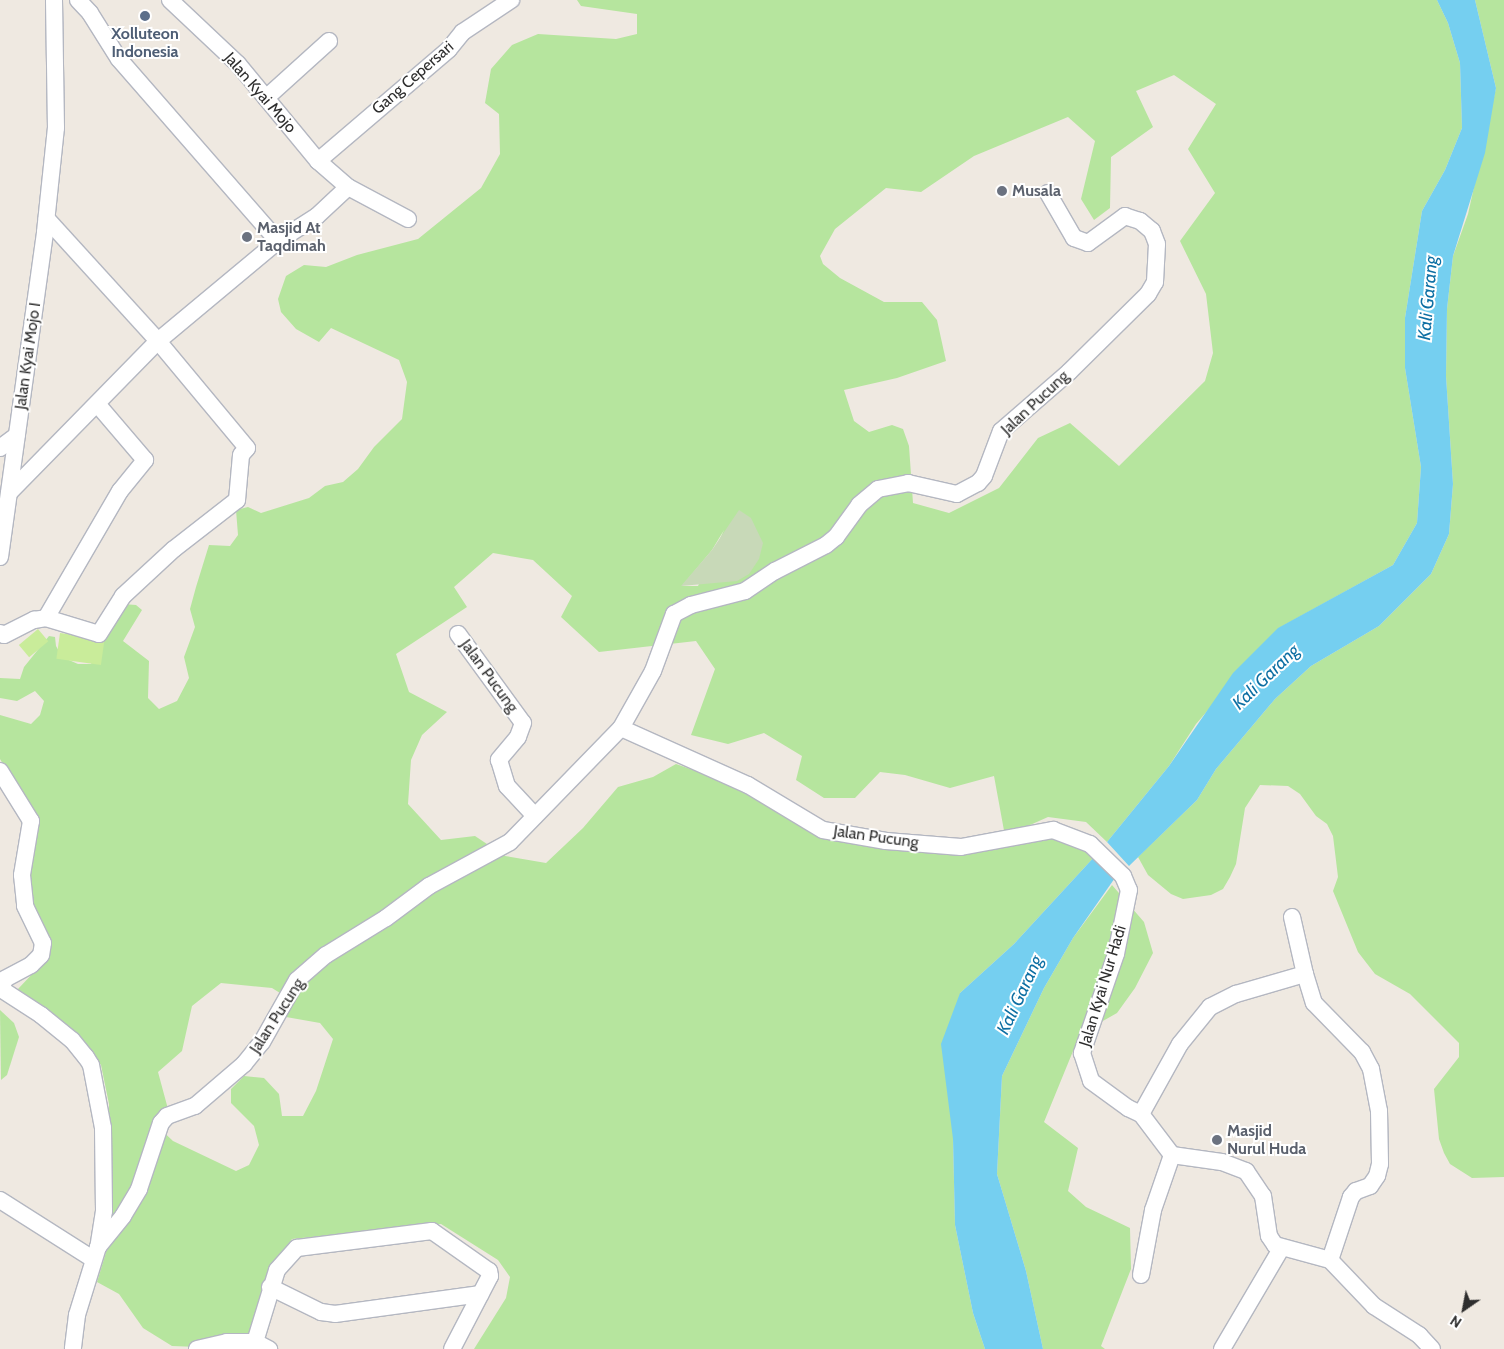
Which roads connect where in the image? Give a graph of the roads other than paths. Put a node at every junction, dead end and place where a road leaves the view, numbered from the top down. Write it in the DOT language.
graph roads {
  1 [pos="54,0"];
  2 [pos="78,0"];
  3 [pos="170,0"];
  4 [pos="511,0"];
  5 [pos="330,41"];
  6 [pos="266,98"];
  7 [pos="318,161"];
  8 [pos="348,187"];
  9 [pos="1048,194"];
  10 [pos="47,219"];
  11 [pos="408,219"];
  12 [pos="278,242"];
  13 [pos="158,341"];
  14 [pos="98,406"];
  15 [pos="18,435"];
  16 [pos="0,448"];
  17 [pos="9,493"];
  18 [pos="0,557"];
  19 [pos="46,618"];
  20 [pos="0,633"];
  21 [pos="458,634"];
  22 [pos="621,728"];
  23 [pos="0,771"];
  24 [pos="536,816"];
  25 [pos="1123,876"];
  26 [pos="1292,917"];
  27 [pos="1304,974"];
  28 [pos="1141,1114"];
  29 [pos="1172,1155"];
  30 [pos="0,1200"];
  31 [pos="1281,1249"];
  32 [pos="96,1253"];
  33 [pos="1330,1260"];
  34 [pos="1141,1275"];
  35 [pos="270,1287"];
  36 [pos="481,1294"];
  37 [pos="262,1346"];
  38 [pos="73,1349"];
  39 [pos="197,1349"];
  40 [pos="452,1349"];
  41 [pos="1222,1349"];
  42 [pos="1432,1349"];
  1 -- 10 [label="street, Jalan Kyai Mojo I"];
  2 -- 12 [label="street"];
  3 -- 6 [label="street, Jalan Kyai Mojo"];
  4 -- 7 [label="street, Gang Cepersari"];
  5 -- 6 [label="street"];
  6 -- 7 [label="street, Jalan Kyai Mojo"];
  7 -- 8 [label="street, Jalan Kyai Mojo"];
  8 -- 11 [label="street, Jalan Kyai Mojo"];
  8 -- 12 [label="street"];
  9 -- 22 [label="street, Jalan Pucung"];
  10 -- 13 [label="street"];
  10 -- 15 [label="street, Jalan Kyai Mojo I"];
  12 -- 13 [label="street"];
  13 -- 14 [label="street"];
  13 -- 19 [label="street"];
  14 -- 17 [label="street"];
  14 -- 19 [label="street"];
  15 -- 16 [label="street"];
  15 -- 17 [label="street, Jalan Kyai Mojo I"];
  17 -- 18 [label="street, Jalan Kyai Mojo I"];
  19 -- 20 [label="street"];
  21 -- 24 [label="street, Jalan Pucung"];
  22 -- 24 [label="street, Jalan Pucung"];
  22 -- 25 [label="street, Jalan Pucung"];
  23 -- 32 [label="street"];
  24 -- 32 [label="street, Jalan Pucung"];
  25 -- 28 [label="street, Jalan Kyai Nur Hadi"];
  26 -- 27 [label="street"];
  27 -- 28 [label="street"];
  27 -- 33 [label="street"];
  28 -- 29 [label="street, Jalan Kyai Nur Hadi"];
  29 -- 31 [label="street"];
  29 -- 34 [label="street"];
  30 -- 32 [label="street"];
  31 -- 33 [label="street"];
  31 -- 41 [label="street"];
  32 -- 38 [label="street"];
  33 -- 42 [label="street"];
  35 -- 36 [label="street"];
  35 -- 36 [label="street"];
  35 -- 37 [label="street"];
  36 -- 40 [label="street"];
  37 -- 39 [label="street"];
}
